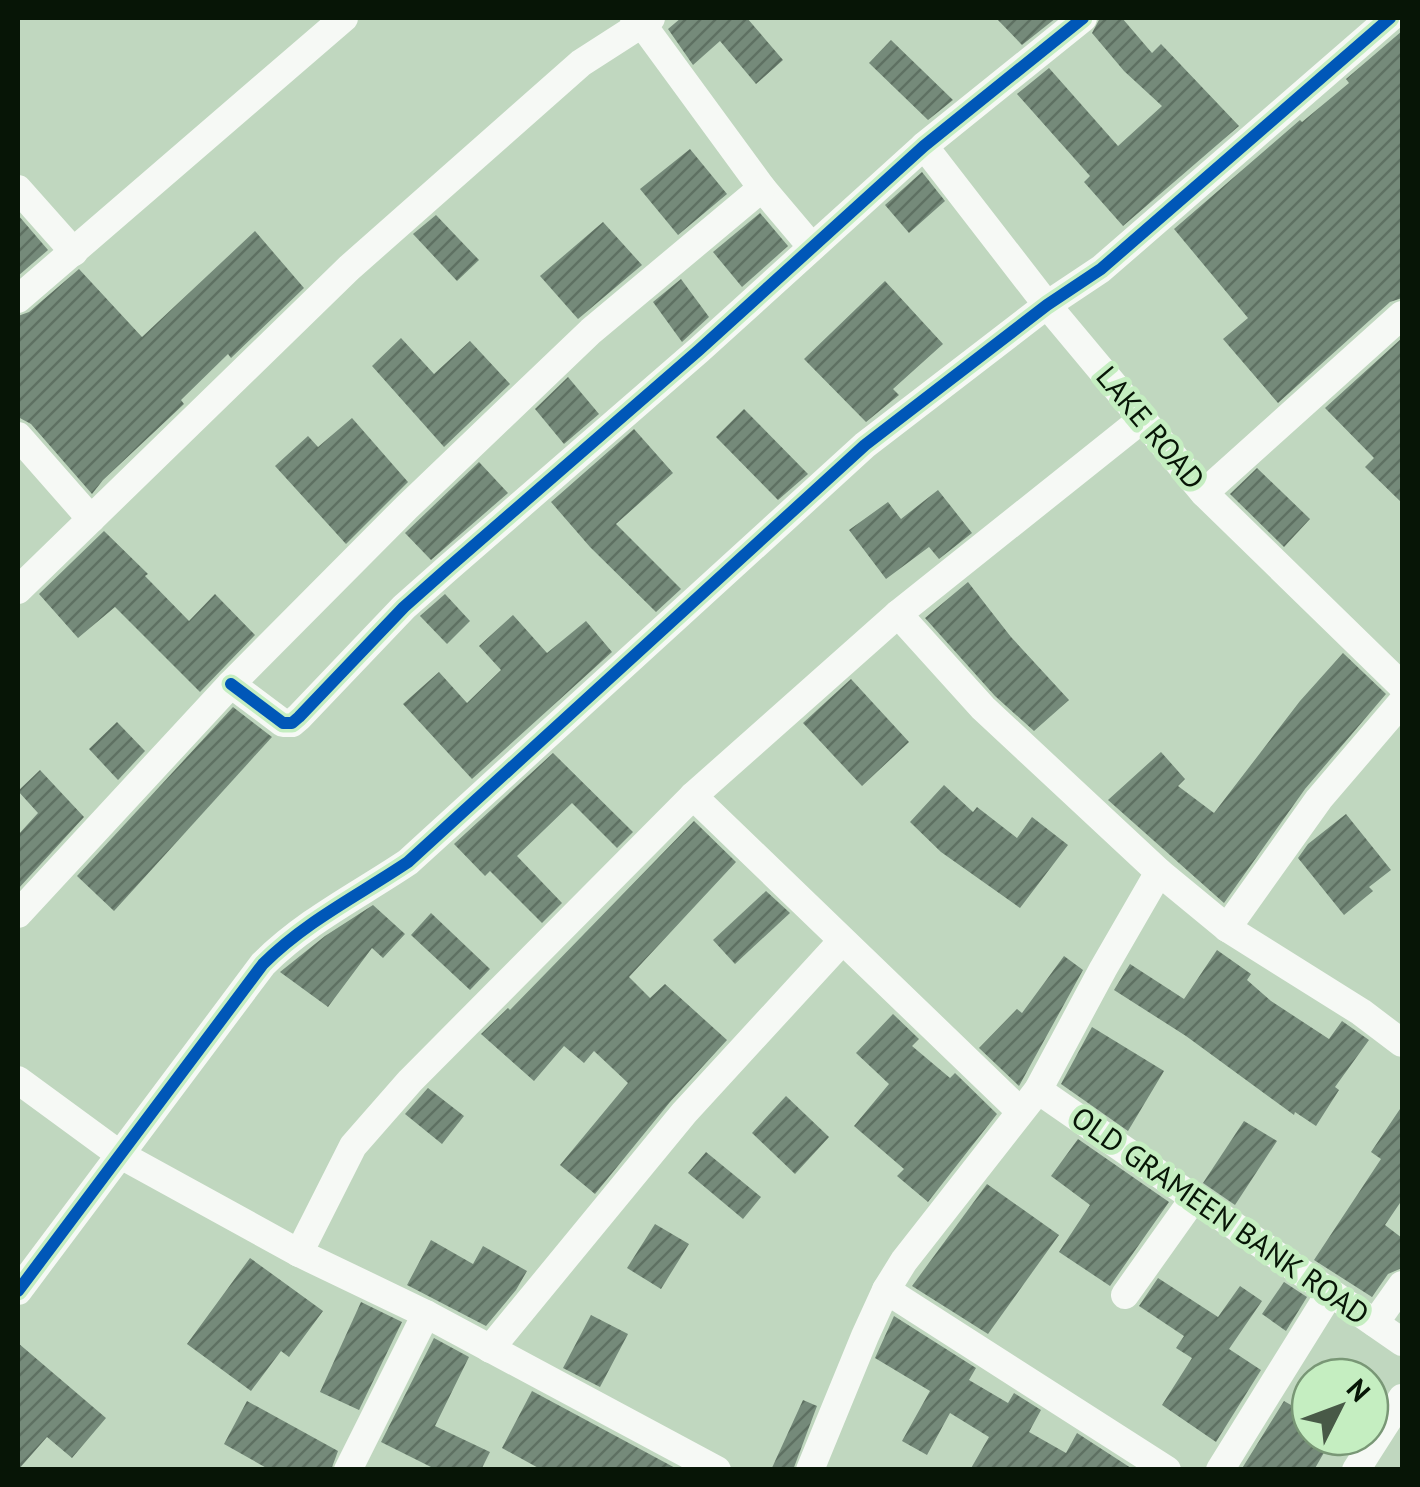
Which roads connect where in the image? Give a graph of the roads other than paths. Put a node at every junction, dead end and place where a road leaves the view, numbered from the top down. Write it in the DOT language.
graph roads {
  1 [pos="344,18"];
  2 [pos="1390,18"];
  3 [pos="1078,19"];
  4 [pos="643,20"];
  5 [pos="306,28"];
  6 [pos="924,146"];
  7 [pos="18,188"];
  8 [pos="762,188"];
  9 [pos="811,246"];
  10 [pos="74,252"];
  11 [pos="18,299"];
  12 [pos="1048,305"];
  13 [pos="1402,315"];
  14 [pos="1141,420"];
  15 [pos="18,436"];
  16 [pos="1204,493"];
  17 [pos="91,519"];
  18 [pos="18,590"];
  19 [pos="898,614"];
  20 [pos="231,684"];
  21 [pos="1402,686"];
  22 [pos="1402,702"];
  23 [pos="693,796"];
  24 [pos="1160,872"];
  25 [pos="18,914"];
  26 [pos="1228,928"];
  27 [pos="842,941"];
  28 [pos="1402,1042"];
  29 [pos="18,1080"];
  30 [pos="1029,1101"];
  31 [pos="119,1154"];
  32 [pos="1194,1198"];
  33 [pos="298,1254"];
  34 [pos="1402,1284"];
  35 [pos="886,1290"];
  36 [pos="18,1291"];
  37 [pos="1330,1293"];
  38 [pos="1125,1295"];
  39 [pos="426,1314"];
  40 [pos="1375,1323"];
  41 [pos="1402,1342"];
  42 [pos="490,1349"];
  43 [pos="1402,1398"];
  44 [pos="348,1470"];
  45 [pos="717,1470"];
  46 [pos="810,1470"];
  47 [pos="1167,1470"];
  48 [pos="1220,1470"];
  49 [pos="1356,1470"];
  1 -- 5 [label="street"];
  2 -- 12 [label="street"];
  3 -- 6 [label="street"];
  4 -- 8 [label="street"];
  4 -- 17 [label="street"];
  5 -- 10 [label="street"];
  6 -- 9 [label="street"];
  6 -- 12 [label="street, LAKE ROAD"];
  7 -- 10 [label="street"];
  8 -- 9 [label="street"];
  8 -- 20 [label="street"];
  9 -- 20 [label="street"];
  10 -- 11 [label="street"];
  12 -- 14 [label="street, LAKE ROAD"];
  12 -- 31 [label="street"];
  13 -- 16 [label="street"];
  14 -- 16 [label="street, LAKE ROAD"];
  14 -- 19 [label="street"];
  15 -- 17 [label="street"];
  16 -- 21 [label="street, LAKE ROAD"];
  17 -- 18 [label="street"];
  19 -- 23 [label="street"];
  19 -- 24 [label="street"];
  20 -- 25 [label="street"];
  22 -- 26 [label="street"];
  23 -- 27 [label="street, OLD GRAMEEN BANK ROAD"];
  23 -- 33 [label="street"];
  24 -- 26 [label="street"];
  24 -- 30 [label="street"];
  26 -- 28 [label="street"];
  27 -- 30 [label="street, OLD GRAMEEN BANK ROAD"];
  27 -- 42 [label="street"];
  29 -- 31 [label="street"];
  30 -- 32 [label="street, OLD GRAMEEN BANK ROAD"];
  30 -- 35 [label="street"];
  31 -- 33 [label="street"];
  31 -- 36 [label="street"];
  32 -- 37 [label="street, OLD GRAMEEN BANK ROAD"];
  32 -- 38 [label="street"];
  33 -- 39 [label="street"];
  34 -- 40 [label="street"];
  35 -- 46 [label="street"];
  35 -- 47 [label="street"];
  37 -- 40 [label="street, OLD GRAMEEN BANK ROAD"];
  37 -- 48 [label="street"];
  39 -- 42 [label="street"];
  39 -- 44 [label="street"];
  40 -- 41 [label="street, OLD GRAMEEN BANK ROAD"];
  42 -- 45 [label="street"];
  43 -- 49 [label="street"];
}
